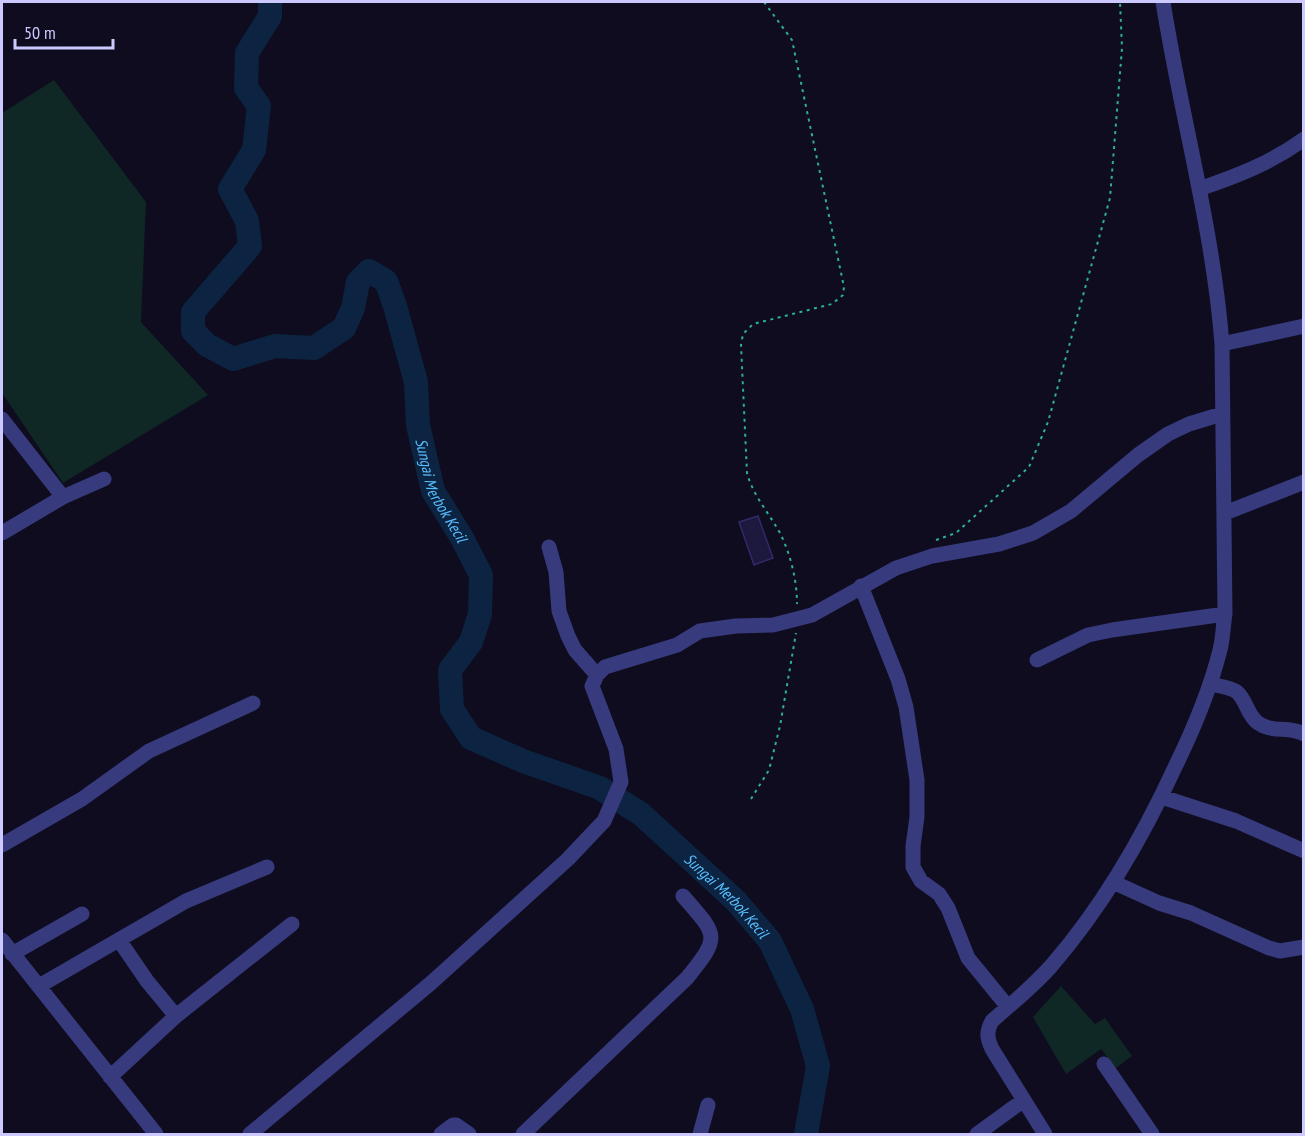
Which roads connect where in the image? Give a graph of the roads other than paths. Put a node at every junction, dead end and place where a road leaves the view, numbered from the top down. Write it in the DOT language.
graph roads {
  1 [pos="1163,2"];
  2 [pos="1304,139"];
  3 [pos="1199,189"];
  4 [pos="1304,326"];
  5 [pos="1222,344"];
  6 [pos="1222,414"];
  7 [pos="2,419"];
  8 [pos="104,478"];
  9 [pos="1304,482"];
  10 [pos="63,497"];
  11 [pos="1225,513"];
  12 [pos="2,533"];
  13 [pos="549,547"];
  14 [pos="861,586"];
  15 [pos="1225,614"];
  16 [pos="1037,660"];
  17 [pos="597,675"];
  18 [pos="1210,684"];
  19 [pos="253,703"];
  20 [pos="1304,735"];
  21 [pos="1162,796"];
  22 [pos="2,844"];
  23 [pos="1304,851"];
  24 [pos="267,867"];
  25 [pos="1114,883"];
  26 [pos="683,896"];
  27 [pos="82,914"];
  28 [pos="292,924"];
  29 [pos="2,940"];
  30 [pos="119,940"];
  31 [pos="1304,947"];
  32 [pos="12,954"];
  33 [pos="39,986"];
  34 [pos="1008,1007"];
  35 [pos="176,1016"];
  36 [pos="1104,1064"];
  37 [pos="110,1077"];
  38 [pos="1024,1100"];
  39 [pos="708,1105"];
  40 [pos="156,1134"];
  41 [pos="250,1134"];
  42 [pos="441,1134"];
  43 [pos="469,1134"];
  44 [pos="523,1134"];
  45 [pos="700,1134"];
  46 [pos="977,1134"];
  47 [pos="1045,1134"];
  48 [pos="1152,1134"];
  1 -- 3 [label="street"];
  2 -- 3 [label="street"];
  3 -- 5 [label="street"];
  4 -- 5 [label="street"];
  5 -- 6 [label="street"];
  6 -- 11 [label="street"];
  6 -- 14 [label="street"];
  7 -- 10 [label="street"];
  8 -- 10 [label="street"];
  9 -- 11 [label="street"];
  10 -- 12 [label="street"];
  11 -- 15 [label="street"];
  13 -- 17 [label="street"];
  14 -- 17 [label="street"];
  14 -- 34 [label="street"];
  15 -- 16 [label="street"];
  15 -- 18 [label="street"];
  17 -- 41 [label="street"];
  18 -- 20 [label="street"];
  18 -- 21 [label="street"];
  19 -- 22 [label="street"];
  21 -- 23 [label="street"];
  21 -- 25 [label="street"];
  24 -- 30 [label="street"];
  25 -- 31 [label="street"];
  25 -- 34 [label="street"];
  26 -- 44 [label="street"];
  27 -- 32 [label="street"];
  28 -- 35 [label="street"];
  29 -- 32 [label="street"];
  30 -- 33 [label="street"];
  30 -- 35 [label="street"];
  32 -- 33 [label="street"];
  33 -- 37 [label="street"];
  34 -- 38 [label="street"];
  35 -- 37 [label="street"];
  36 -- 48 [label="street"];
  37 -- 40 [label="street"];
  38 -- 46 [label="street"];
  38 -- 47 [label="street"];
  39 -- 45 [label="street"];
  42 -- 43 [label="street"];
}
